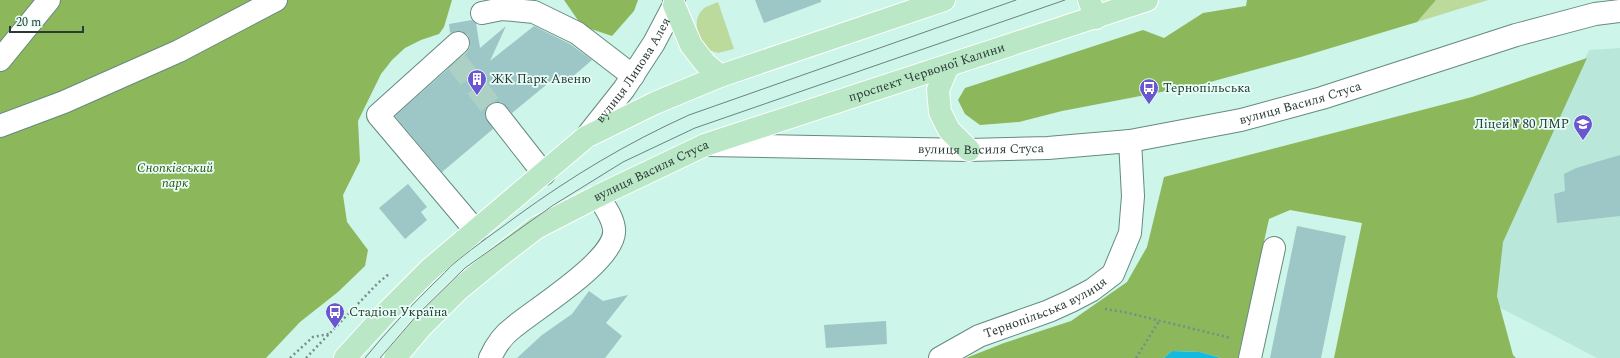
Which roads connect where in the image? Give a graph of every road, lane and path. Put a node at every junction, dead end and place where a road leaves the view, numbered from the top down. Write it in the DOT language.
graph roads {
  1 [pos="49,0"];
  2 [pos="276,0"];
  3 [pos="944,0"];
  4 [pos="1148,0"];
  5 [pos="679,2"];
  6 [pos="1092,9"];
  7 [pos="1620,11"];
  8 [pos="482,12"];
  9 [pos="454,52"];
  10 [pos="0,60"];
  11 [pos="948,66"];
  12 [pos="633,76"];
  13 [pos="720,76"];
  14 [pos="497,114"];
  15 [pos="0,126"];
  16 [pos="586,138"];
  17 [pos="1130,141"];
  18 [pos="705,145"];
  19 [pos="969,150"];
  20 [pos="544,174"];
  21 [pos="598,196"];
  22 [pos="476,231"];
  23 [pos="1274,248"];
  24 [pos="396,268"];
  25 [pos="1124,312"];
  26 [pos="1159,321"];
  27 [pos="330,334"];
  28 [pos="1251,351"];
  29 [pos="290,358"];
  30 [pos="306,358"];
  31 [pos="345,358"];
  32 [pos="395,358"];
  33 [pos="490,358"];
  34 [pos="940,358"];
  35 [pos="1136,358"];
  1 -- 10 [label="street"];
  2 -- 15 [label="street"];
  3 -- 13 [label="main road"];
  4 -- 6 [label="main road, проспект Червоної Калини"];
  5 -- 12 [label="street, вулиця Липова Алея"];
  5 -- 13 [label="main road"];
  6 -- 11 [label="main road, проспект Червоної Калини"];
  7 -- 17 [label="street, вулиця Василя Стуса"];
  8 -- 12 [label="street"];
  9 -- 22 [label="street"];
  11 -- 18 [label="main road, проспект Червоної Калини"];
  11 -- 19 [label="main road"];
  12 -- 16 [label="street, вулиця Липова Алея"];
  13 -- 16 [label="main road"];
  14 -- 20 [label="street"];
  16 -- 20 [label="main road"];
  17 -- 19 [label="street, вулиця Василя Стуса"];
  17 -- 34 [label="street, Тернопільська вулиця"];
  18 -- 19 [label="street, вулиця Василя Стуса"];
  18 -- 21 [label="main road, вулиця Василя Стуса"];
  20 -- 22 [label="main road"];
  21 -- 32 [label="main road, вулиця Василя Стуса"];
  21 -- 33 [label="street"];
  22 -- 31 [label="main road"];
  23 -- 28 [label="street"];
  24 -- 27 [label="path"];
  25 -- 26 [label="path"];
  26 -- 28 [label="path"];
  26 -- 35 [label="path"];
  27 -- 29 [label="path"];
  27 -- 30 [label="path"];
}
